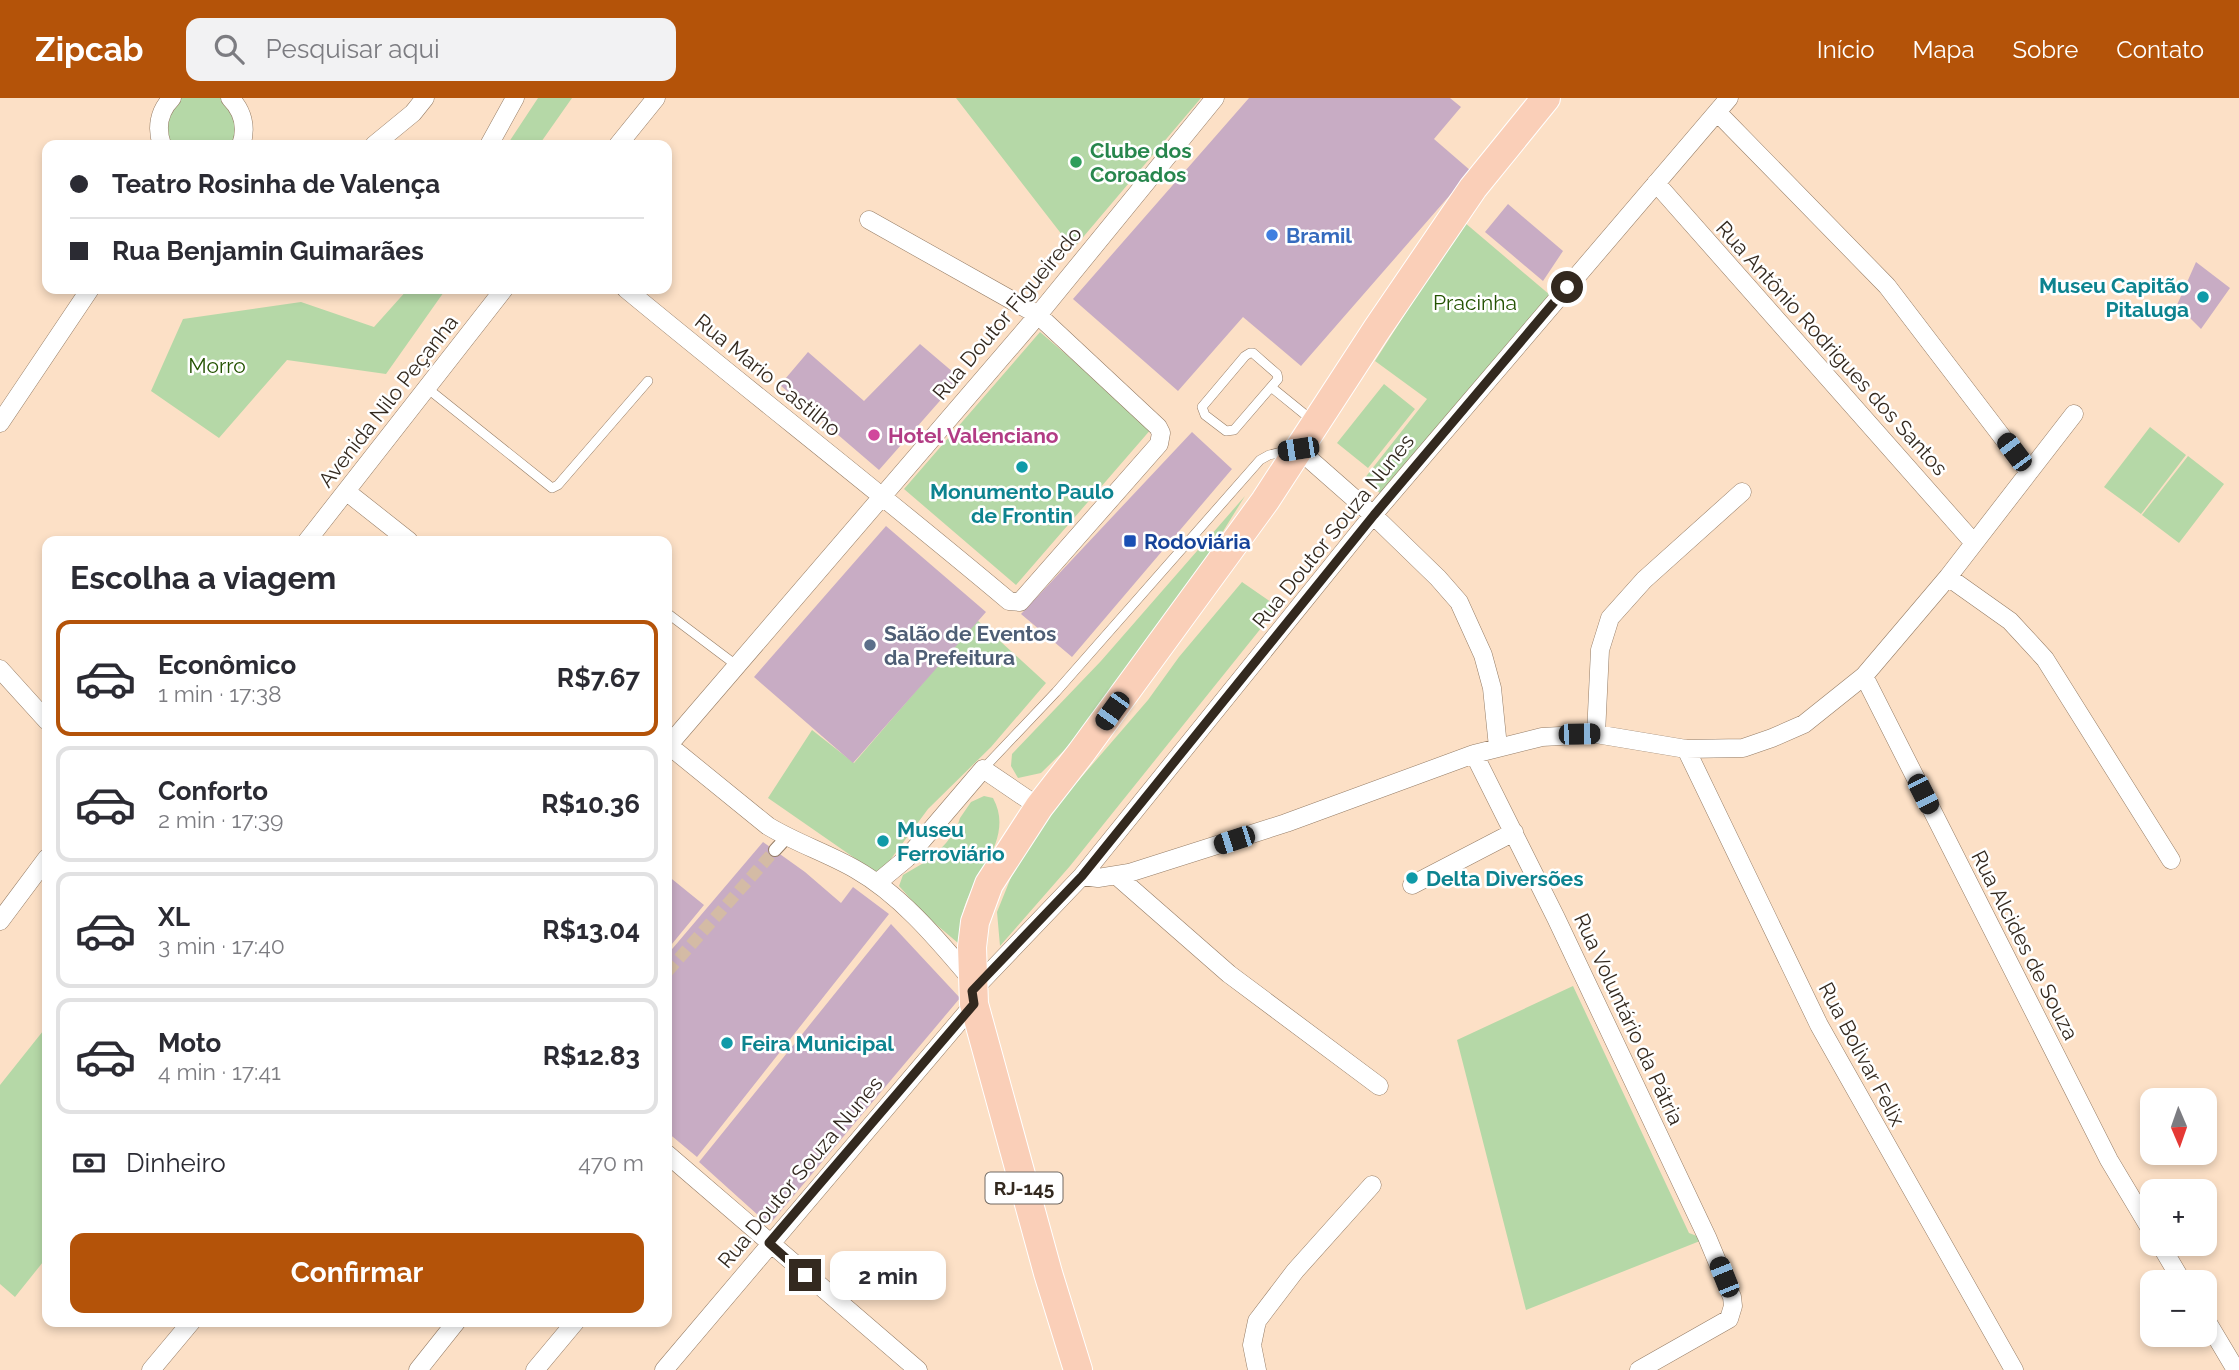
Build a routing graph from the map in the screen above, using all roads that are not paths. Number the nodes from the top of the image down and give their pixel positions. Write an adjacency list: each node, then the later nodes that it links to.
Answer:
1 (172, 98): 9 (street)
2 (425, 98): 11 (street)
3 (515, 98): 12 (street)
4 (656, 98): 13 (street)
5 (1216, 98): 19 (street, Rua Doutor Figueiredo)
6 (1546, 98): 24 (main road, RJ-145)
7 (235, 100): 10 (street)
8 (1723, 105): 14 (street, Rua Doutor Souza Nunes); 27 (street)
9 (161, 140)
10 (242, 140)
11 (380, 140)
12 (492, 140)
13 (622, 140)
14 (1656, 183): 31 (street, Rua Doutor Souza Nunes); 34 (street, Rua Antônio Rodrigues dos Santos)
15 (869, 219): 19 (street)
16 (87, 294): 25 (street)
17 (500, 294): 21 (street, Avenida Nilo Peçanha)
18 (632, 294): 30 (street, Rua Mario Castilho)
19 (1038, 314): 30 (street, Rua Doutor Figueiredo); 30 (street, Rua Mario Castilho)
20 (648, 381): 21 (lane)
21 (427, 387): 28 (street, Avenida Nilo Peçanha)
22 (1270, 387): 22 (lane); 24 (lane)
23 (2074, 414): 27 (street)
24 (1315, 422): 26 (main road, RJ-145)
25 (0, 423)
26 (1298, 449): 31 (street); 47 (lane); 48 (main road, RJ-145)
27 (2029, 472): 34 (street)
28 (347, 492): 32 (street, Avenida Nilo Peçanha); 33 (street)
29 (1742, 492): 41 (street)
30 (883, 495): 37 (street, Rua Doutor Figueiredo)
31 (1374, 515): 43 (street); 52 (street, Rua Doutor Souza Nunes)
32 (311, 536)
33 (404, 536)
34 (1974, 543): 35 (street)
35 (1948, 577): 39 (street); 50 (street)
36 (672, 617): 37 (lane)
37 (736, 665): 42 (street, Rua Doutor Figueiredo)
38 (0, 669): 40 (street)
39 (1864, 676): 45 (street); 61 (street, Rua Alcides de Souza)
40 (42, 715)
41 (1596, 734): 43 (street); 45 (street)
42 (672, 739)
43 (1498, 747): 46 (street)
44 (672, 749): 54 (street)
45 (1686, 749): 75 (street, Rua Bolivar Felix)
46 (1474, 754): 49 (street, Rua Voluntário da Pátria); 53 (street)
47 (984, 769): 48 (street); 54 (street)
48 (1039, 807): 57 (main road, RJ-145)
49 (1514, 832): 55 (street); 74 (street, Rua Voluntário da Pátria)
50 (2171, 860)
51 (42, 865): 56 (street)
52 (1082, 876): 53 (street); 57 (street, Rua Doutor Souza Nunes)
53 (1117, 876): 58 (street)
54 (877, 883): 57 (street)
55 (1412, 885)
56 (0, 922)
57 (973, 992): 62 (street, Rua Doutor Souza Nunes); 72 (main road, RJ-145)
58 (1379, 1086)
59 (672, 1158): 62 (street)
60 (1372, 1185): 73 (street)
61 (2140, 1211)
62 (769, 1243): 70 (street, Rua Doutor Souza Nunes); 71 (street)
63 (187, 1327): 67 (street)
64 (452, 1327): 68 (street)
65 (571, 1327): 69 (street)
66 (2217, 1338): 76 (street)
67 (151, 1370)
68 (418, 1370)
69 (536, 1370)
70 (664, 1370)
71 (918, 1370)
72 (1078, 1370)
73 (1257, 1370)
74 (1639, 1370)
75 (2014, 1370)
76 (2236, 1370)

